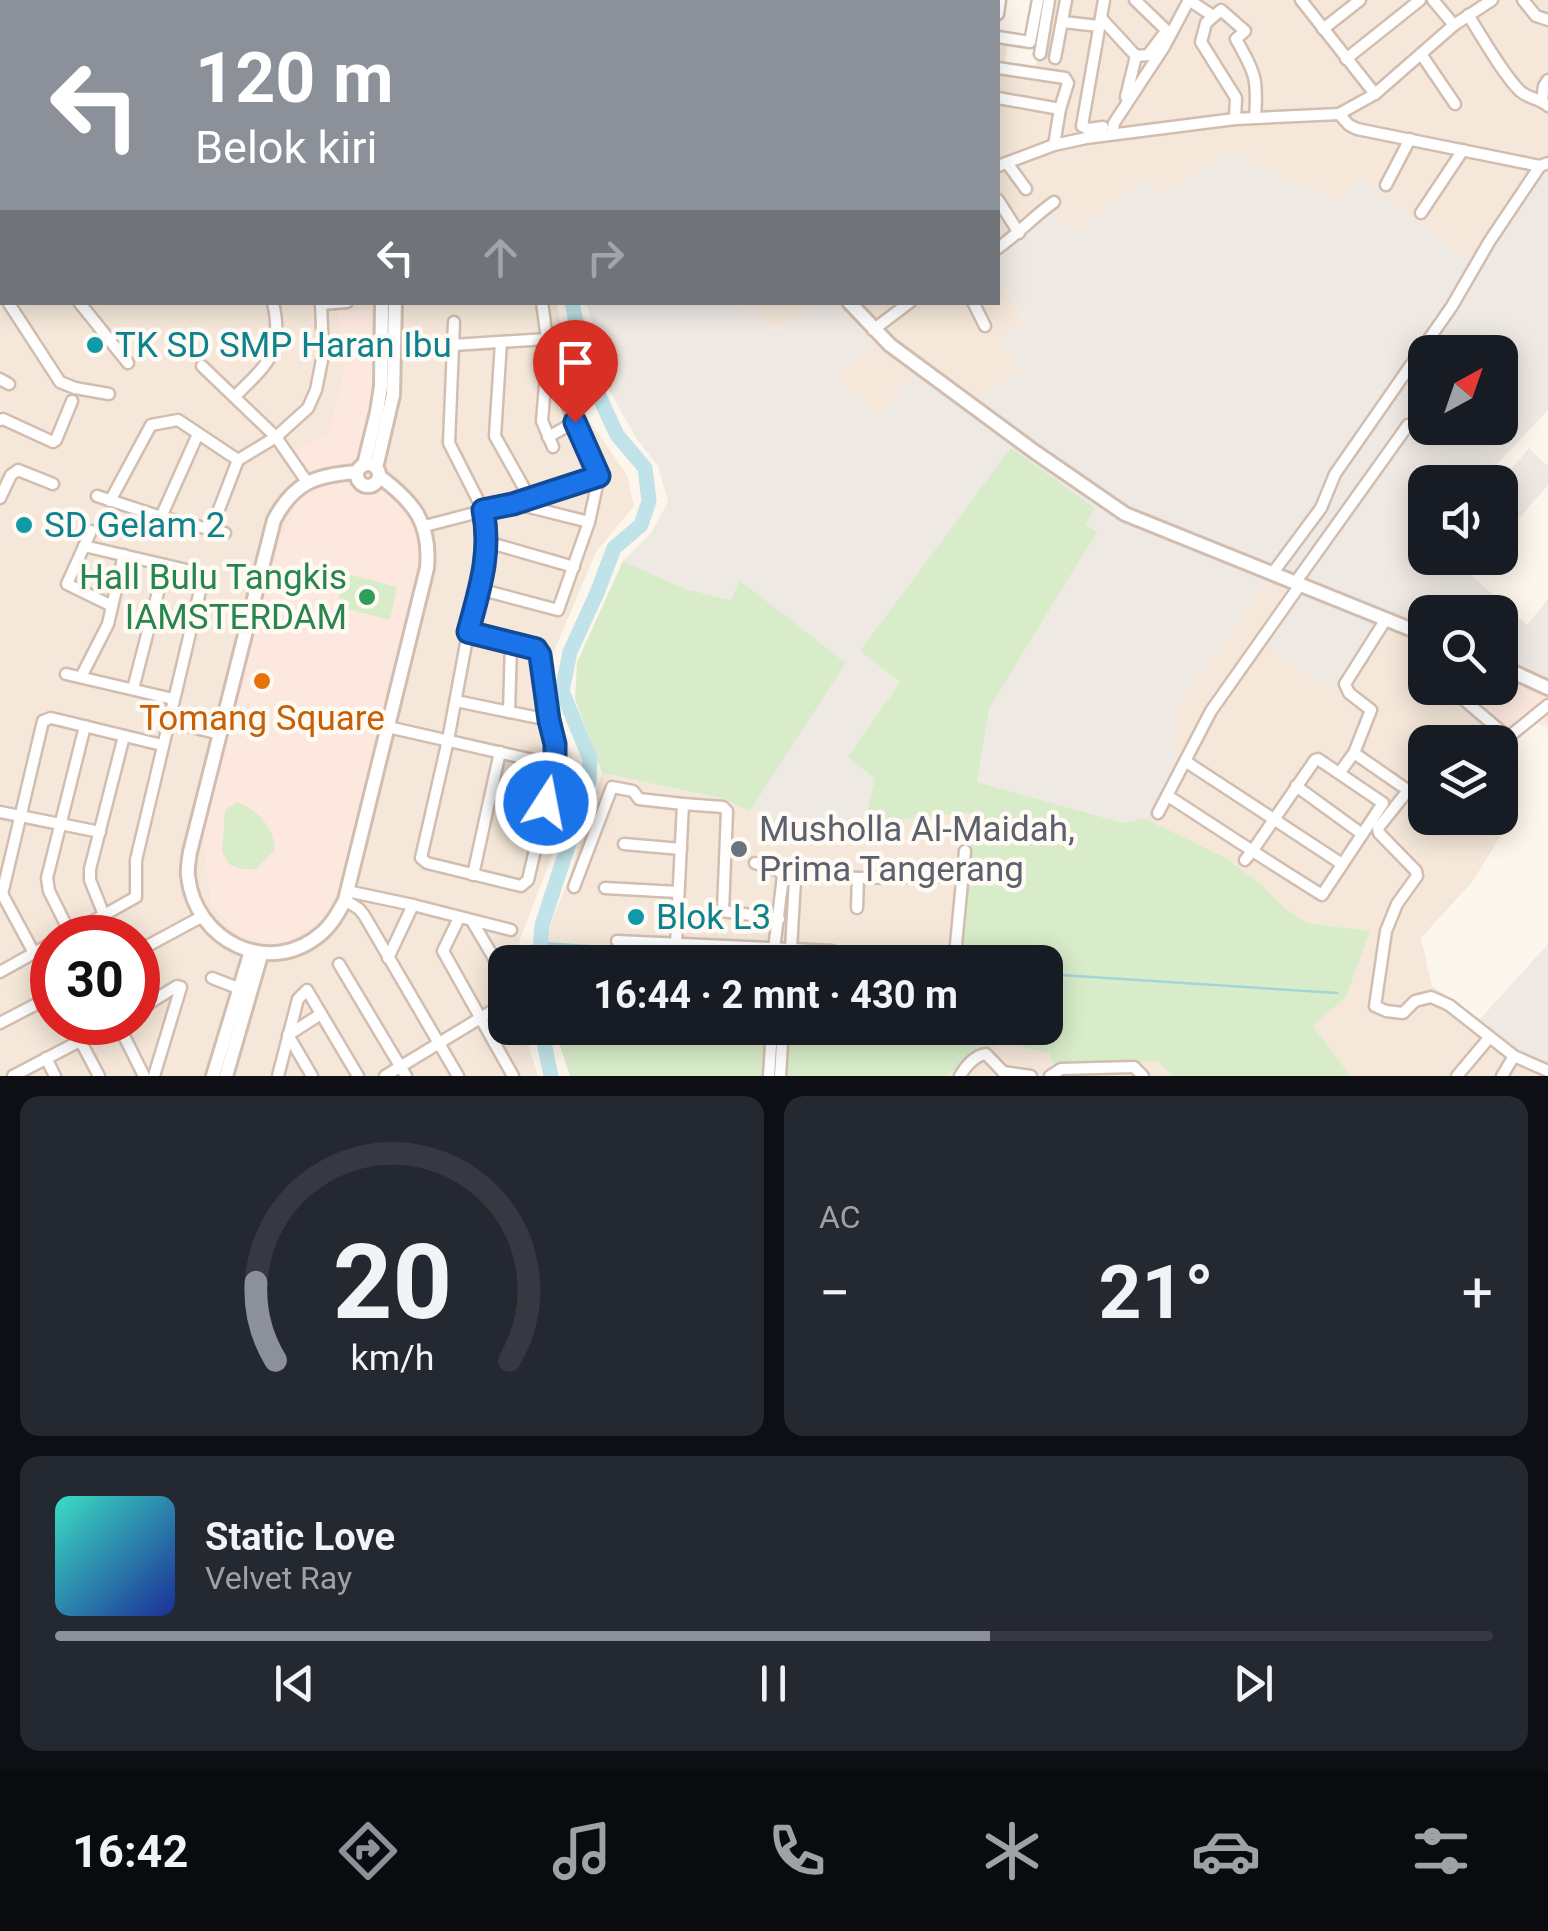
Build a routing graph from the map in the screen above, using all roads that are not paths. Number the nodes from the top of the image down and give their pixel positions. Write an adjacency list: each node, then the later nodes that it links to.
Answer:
1 (1038, 0): 20 (street)
2 (1049, 0): 21 (street)
3 (1066, 0): 16 (street)
4 (1104, 0): 17 (street)
5 (1135, 0): 23 (street)
6 (1189, 0): 13 (street); 37 (street)
7 (1302, 0): 19 (street)
8 (1360, 0): 19 (street)
9 (1420, 0): 25 (street)
10 (1434, 0): 18 (street)
11 (1492, 0): 14 (street)
12 (1523, 0): 15 (street)
13 (1220, 8): 35 (street); 36 (street)
14 (1468, 16): 18 (street); 31 (street)
15 (1548, 20)
16 (1063, 22): 17 (street); 24 (street)
17 (1100, 22): 23 (street); 37 (street)
18 (1454, 25): 22 (street)
19 (1323, 29): 25 (street)
20 (1000, 36)
21 (1040, 54)
22 (1421, 54): 28 (street); 32 (street)
23 (1136, 56): 29 (street)
24 (1055, 58)
25 (1346, 59): 28 (street)
26 (1000, 68): 33 (street)
27 (1548, 80): 31 (street)
28 (1375, 94): 34 (street)
29 (1126, 96)
30 (1000, 98): 33 (street)
31 (1545, 103)
32 (1456, 104)
33 (1060, 109): 39 (street)
34 (1339, 114): 35 (street); 38 (street)
35 (1255, 118): 36 (street)
36 (1235, 119): 37 (street)
37 (1108, 131): 39 (street)
38 (1410, 139): 40 (street); 43 (street)
39 (1054, 145): 41 (street)
40 (1463, 150): 42 (street); 47 (street)
41 (1002, 164): 44 (street)
42 (1544, 164): 99 (street)
43 (1386, 185)
44 (1026, 188)
45 (1054, 202): 48 (street)
46 (1000, 203): 48 (street)
47 (1421, 213)
48 (1019, 233): 49 (street)
49 (1000, 247)
50 (6, 305): 69 (street)
51 (81, 305): 67 (street)
52 (273, 305): 70 (street)
53 (325, 305): 76 (street)
54 (382, 305): 78 (street)
55 (395, 305): 78 (street)
56 (542, 305): 63 (street)
57 (852, 305): 62 (street)
58 (906, 305): 62 (street)
59 (974, 305): 61 (street)
60 (454, 322): 65 (street)
61 (985, 326)
62 (873, 330): 99 (street)
63 (548, 338): 64 (street); 66 (street)
64 (501, 342): 65 (street); 84 (street)
65 (453, 344): 87 (street)
66 (547, 360): 73 (street); 73 (street)
67 (128, 363)
68 (202, 366): 70 (street)
69 (109, 394)
70 (235, 396): 76 (street)
71 (72, 401): 72 (street)
72 (0, 420)
73 (575, 422): 79 (street)
74 (1408, 425): 100 (street)
75 (198, 434): 77 (street); 85 (street); 88 (street)
76 (276, 437): 77 (street); 80 (street)
77 (238, 460): 92 (street)
78 (369, 470): 80 (street); 90 (street)
79 (599, 476): 84 (street); 89 (street)
80 (308, 482): 121 (street)
81 (53, 484): 83 (street)
82 (97, 496): 85 (street)
83 (0, 498)
84 (529, 498): 86 (street)
85 (110, 501): 88 (street)
86 (513, 504): 87 (street); 89 (street)
87 (483, 510): 90 (street); 94 (street)
88 (161, 517): 92 (street)
89 (589, 522): 98 (street)
90 (424, 526): 120 (street)
91 (91, 530): 95 (street)
92 (211, 530): 93 (street)
93 (225, 534)
94 (487, 542): 98 (street); 101 (street)
95 (84, 546): 96 (street); 102 (street)
96 (124, 556): 97 (street); 102 (street)
97 (165, 565): 111 (street); 112 (street)
98 (574, 567): 101 (street)
99 (1272, 574): 100 (street)
100 (1298, 584): 103 (street); 127 (street)
101 (479, 588): 105 (street)
102 (112, 606): 109 (street)
103 (1386, 618): 104 (street); 126 (street)
104 (1408, 627)
105 (468, 632): 106 (street); 113 (street)
106 (511, 643): 116 (street); 117 (street)
107 (66, 674): 109 (street)
108 (1518, 674): 110 (street)
109 (81, 677): 111 (street)
110 (1548, 688)
111 (134, 690): 112 (street)
112 (173, 699): 118 (street)
113 (456, 701): 116 (street); 123 (street)
114 (1470, 705): 115 (street)
115 (1548, 706)
116 (509, 712): 117 (street)
117 (549, 720): 128 (street)
118 (168, 721): 121 (street); 124 (street)
119 (84, 726): 122 (street); 135 (street); 137 (street)
120 (388, 727): 123 (street); 155 (street)
121 (220, 734): 161 (street)
122 (124, 736): 124 (street); 138 (street)
123 (448, 740): 125 (street); 148 (street)
124 (162, 745): 160 (street)
125 (500, 752): 128 (street); 148 (street)
126 (1354, 753): 129 (street); 190 (street)
127 (1185, 761): 131 (street); 136 (street)
128 (555, 765): 148 (street)
129 (1340, 772): 130 (street); 139 (street)
130 (1296, 786): 136 (street); 139 (street)
131 (1168, 796): 134 (street); 142 (street)
132 (683, 804): 141 (street); 151 (street); 163 (street)
133 (0, 812): 135 (street)
134 (1158, 813)
135 (20, 816): 137 (street); 147 (street)
136 (1274, 818): 142 (street); 146 (street)
137 (60, 824): 138 (street); 159 (street)
138 (100, 832): 160 (street)
139 (1362, 834): 146 (street)
140 (624, 844): 141 (street)
141 (680, 850): 154 (street)
142 (1253, 850): 144 (street); 146 (street)
143 (965, 851): 149 (street)
144 (1245, 860)
145 (755, 863): 163 (street)
146 (1342, 864)
147 (3, 869): 153 (street)
148 (472, 875)
149 (963, 876): 150 (street); 173 (street)
150 (858, 878): 157 (street); 172 (street)
151 (574, 887)
152 (606, 888): 154 (street)
153 (1, 892): 158 (street)
154 (678, 892): 169 (street)
155 (346, 896): 156 (street); 176 (street); 178 (street)
156 (413, 905): 162 (street); 178 (street)
157 (857, 908)
158 (12, 914): 164 (street); 174 (street)
159 (60, 915)
160 (104, 915)
161 (203, 916): 167 (street); 176 (street)
162 (459, 918): 165 (street); 187 (street)
163 (779, 919): 171 (street)
164 (0, 920)
165 (472, 921): 166 (street); 175 (street)
166 (511, 930)
167 (160, 939)
168 (617, 941): 169 (street)
169 (676, 944): 170 (street)
170 (697, 945)
171 (782, 945)
172 (783, 945)
173 (957, 945)
174 (30, 947)
175 (488, 948)
176 (256, 953): 182 (street); 210 (street)
177 (30, 956): 180 (street)
178 (388, 958): 191 (street)
179 (339, 964): 200 (street)
180 (0, 972)
181 (212, 978): 182 (street)
182 (238, 988): 209 (street)
183 (160, 996): 208 (street)
184 (30, 1007): 188 (street)
185 (488, 1013): 187 (street)
186 (321, 1014): 189 (street); 189 (street); 212 (street)
187 (481, 1018): 191 (street); 215 (street)
188 (0, 1023)
189 (288, 1036): 203 (street); 211 (street)
190 (1489, 1038): 197 (street); 222 (street)
191 (440, 1044): 200 (street); 214 (street)
192 (75, 1045): 198 (street)
193 (84, 1045): 206 (street)
194 (128, 1045): 207 (street)
195 (771, 1045): 216 (street)
196 (781, 1045): 217 (street)
197 (1514, 1056): 199 (street); 223 (street)
198 (46, 1058): 204 (street); 205 (street)
199 (1548, 1071)
200 (403, 1072): 213 (street)
201 (1091, 1073): 220 (street); 221 (street)
202 (1004, 1074): 218 (street); 219 (street)
203 (308, 1075)
204 (13, 1076)
205 (55, 1076)
206 (99, 1076)
207 (144, 1076)
208 (154, 1076)
209 (213, 1076)
210 (226, 1076)
211 (278, 1076)
212 (358, 1076)
213 (385, 1076)
214 (458, 1076)
215 (514, 1076)
216 (769, 1076)
217 (780, 1076)
218 (960, 1076)
219 (1031, 1076)
220 (1050, 1076)
221 (1143, 1076)
222 (1457, 1076)
223 (1502, 1076)

